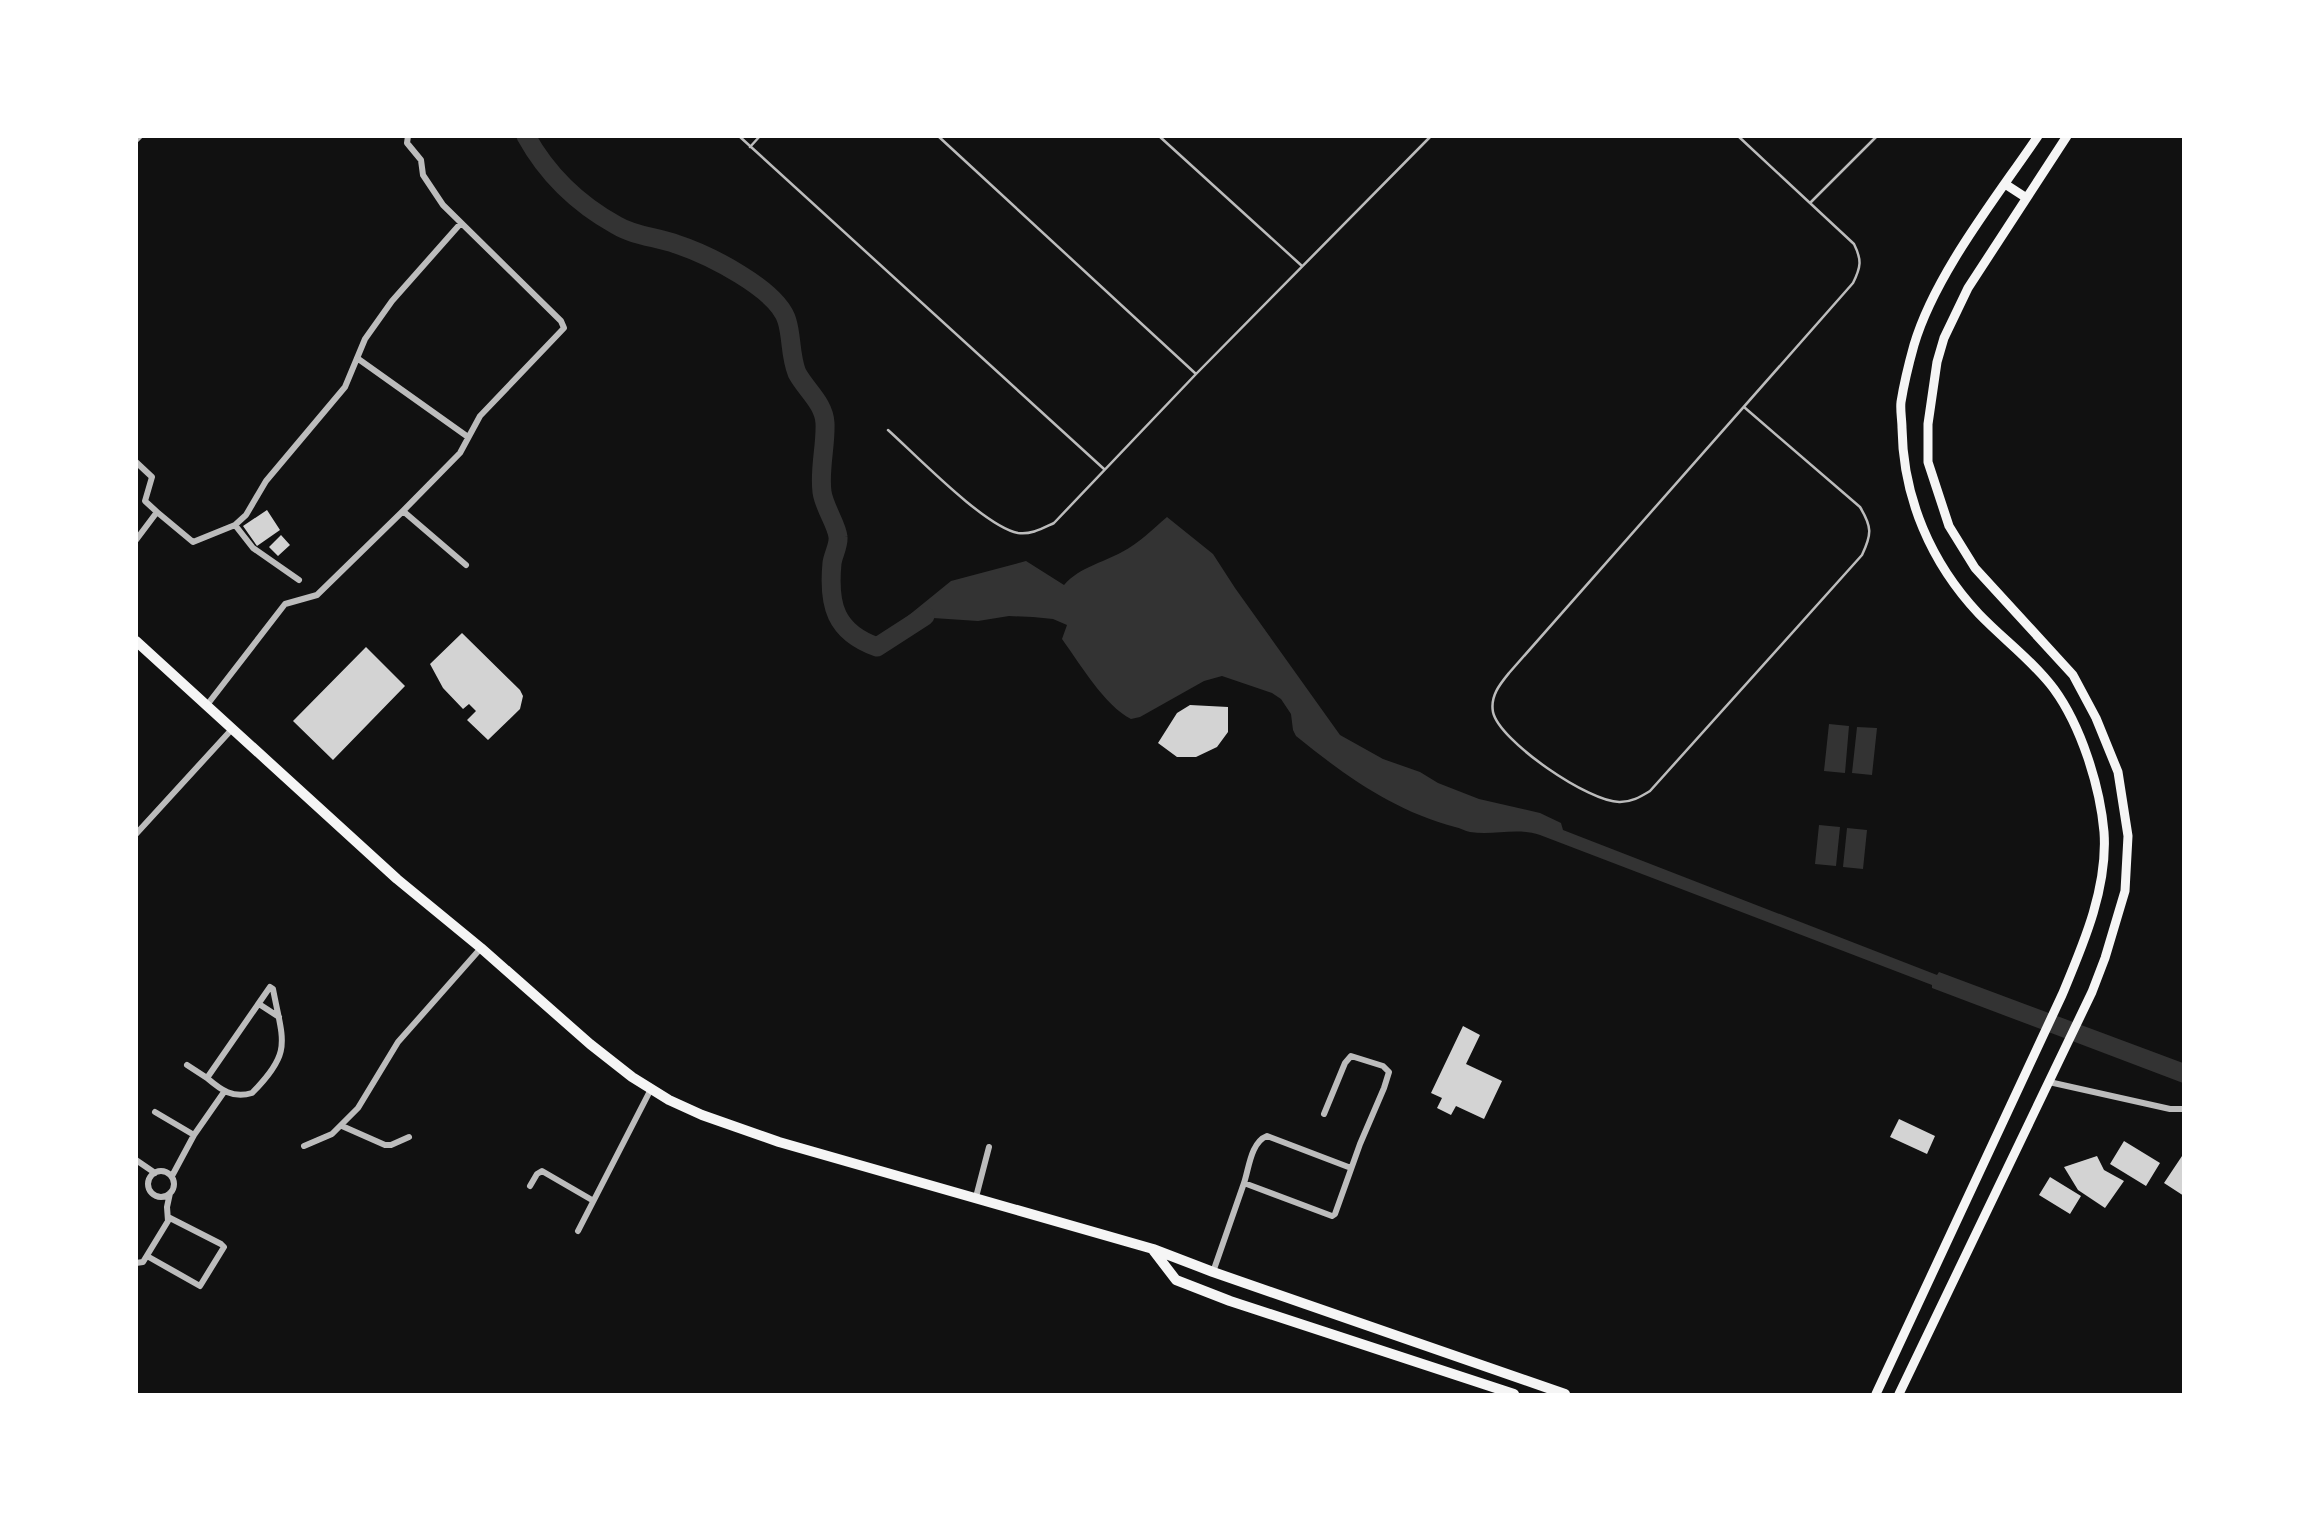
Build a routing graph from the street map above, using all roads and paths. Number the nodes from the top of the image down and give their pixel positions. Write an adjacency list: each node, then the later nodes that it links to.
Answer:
1 (408, 136): 15 (street)
2 (739, 136): 11 (lane)
3 (760, 136): 11 (lane)
4 (938, 136): 18 (lane)
5 (1160, 136): 16 (lane)
6 (1738, 136): 14 (lane)
7 (1877, 136): 14 (lane)
8 (2038, 136): 12 (main road)
9 (2067, 136): 13 (main road)
10 (1431, 137): 16 (lane)
11 (750, 147): 23 (lane)
12 (2005, 184): 13 (main road); 67 (main road)
13 (2025, 197): 39 (main road)
14 (1810, 203): 19 (lane)
15 (461, 223): 17 (street); 21 (street)
16 (1302, 266): 18 (lane)
17 (357, 358): 21 (street); 26 (street)
18 (1196, 374): 23 (lane)
19 (1744, 407): 19 (lane)
20 (888, 430): 23 (lane)
21 (468, 437): 24 (street)
22 (136, 462): 25 (street)
23 (1105, 469)
24 (403, 511): 28 (street); 31 (street)
25 (157, 512): 26 (street); 27 (street)
26 (235, 525): 29 (street)
27 (136, 540)
28 (466, 565)
29 (299, 580)
30 (136, 640): 31 (main road)
31 (207, 705): 32 (main road)
32 (233, 728): 33 (street); 34 (main road)
33 (136, 834)
34 (481, 948): 40 (main road); 45 (street)
35 (259, 1004): 36 (street); 36 (street); 38 (street)
36 (279, 1017): 41 (street)
37 (187, 1065): 38 (street)
38 (207, 1078): 41 (street)
39 (2049, 1082): 42 (street); 68 (main road)
40 (651, 1089): 57 (main road); 58 (street)
41 (224, 1092): 46 (street)
42 (2183, 1109)
43 (155, 1112): 46 (street)
44 (1324, 1114): 51 (street)
45 (342, 1126): 47 (street); 48 (street)
46 (194, 1135): 53 (street)
47 (409, 1137)
48 (304, 1146)
49 (989, 1147): 57 (street)
50 (136, 1160): 52 (street)
51 (1351, 1168): 54 (street); 54 (street)
52 (155, 1173): 53 (street); 56 (street)
53 (172, 1177): 56 (street)
54 (1244, 1183): 64 (street)
55 (530, 1186): 58 (street)
56 (170, 1193): 59 (street)
57 (976, 1197): 61 (main road)
58 (592, 1200): 60 (street)
59 (168, 1217): 62 (street); 62 (street)
60 (578, 1231)
61 (1153, 1249): 64 (main road); 65 (main road)
62 (147, 1256): 63 (street)
63 (136, 1263)
64 (1213, 1272): 66 (main road)
65 (1514, 1395)
66 (1565, 1395)
67 (1875, 1395)
68 (1899, 1395)

